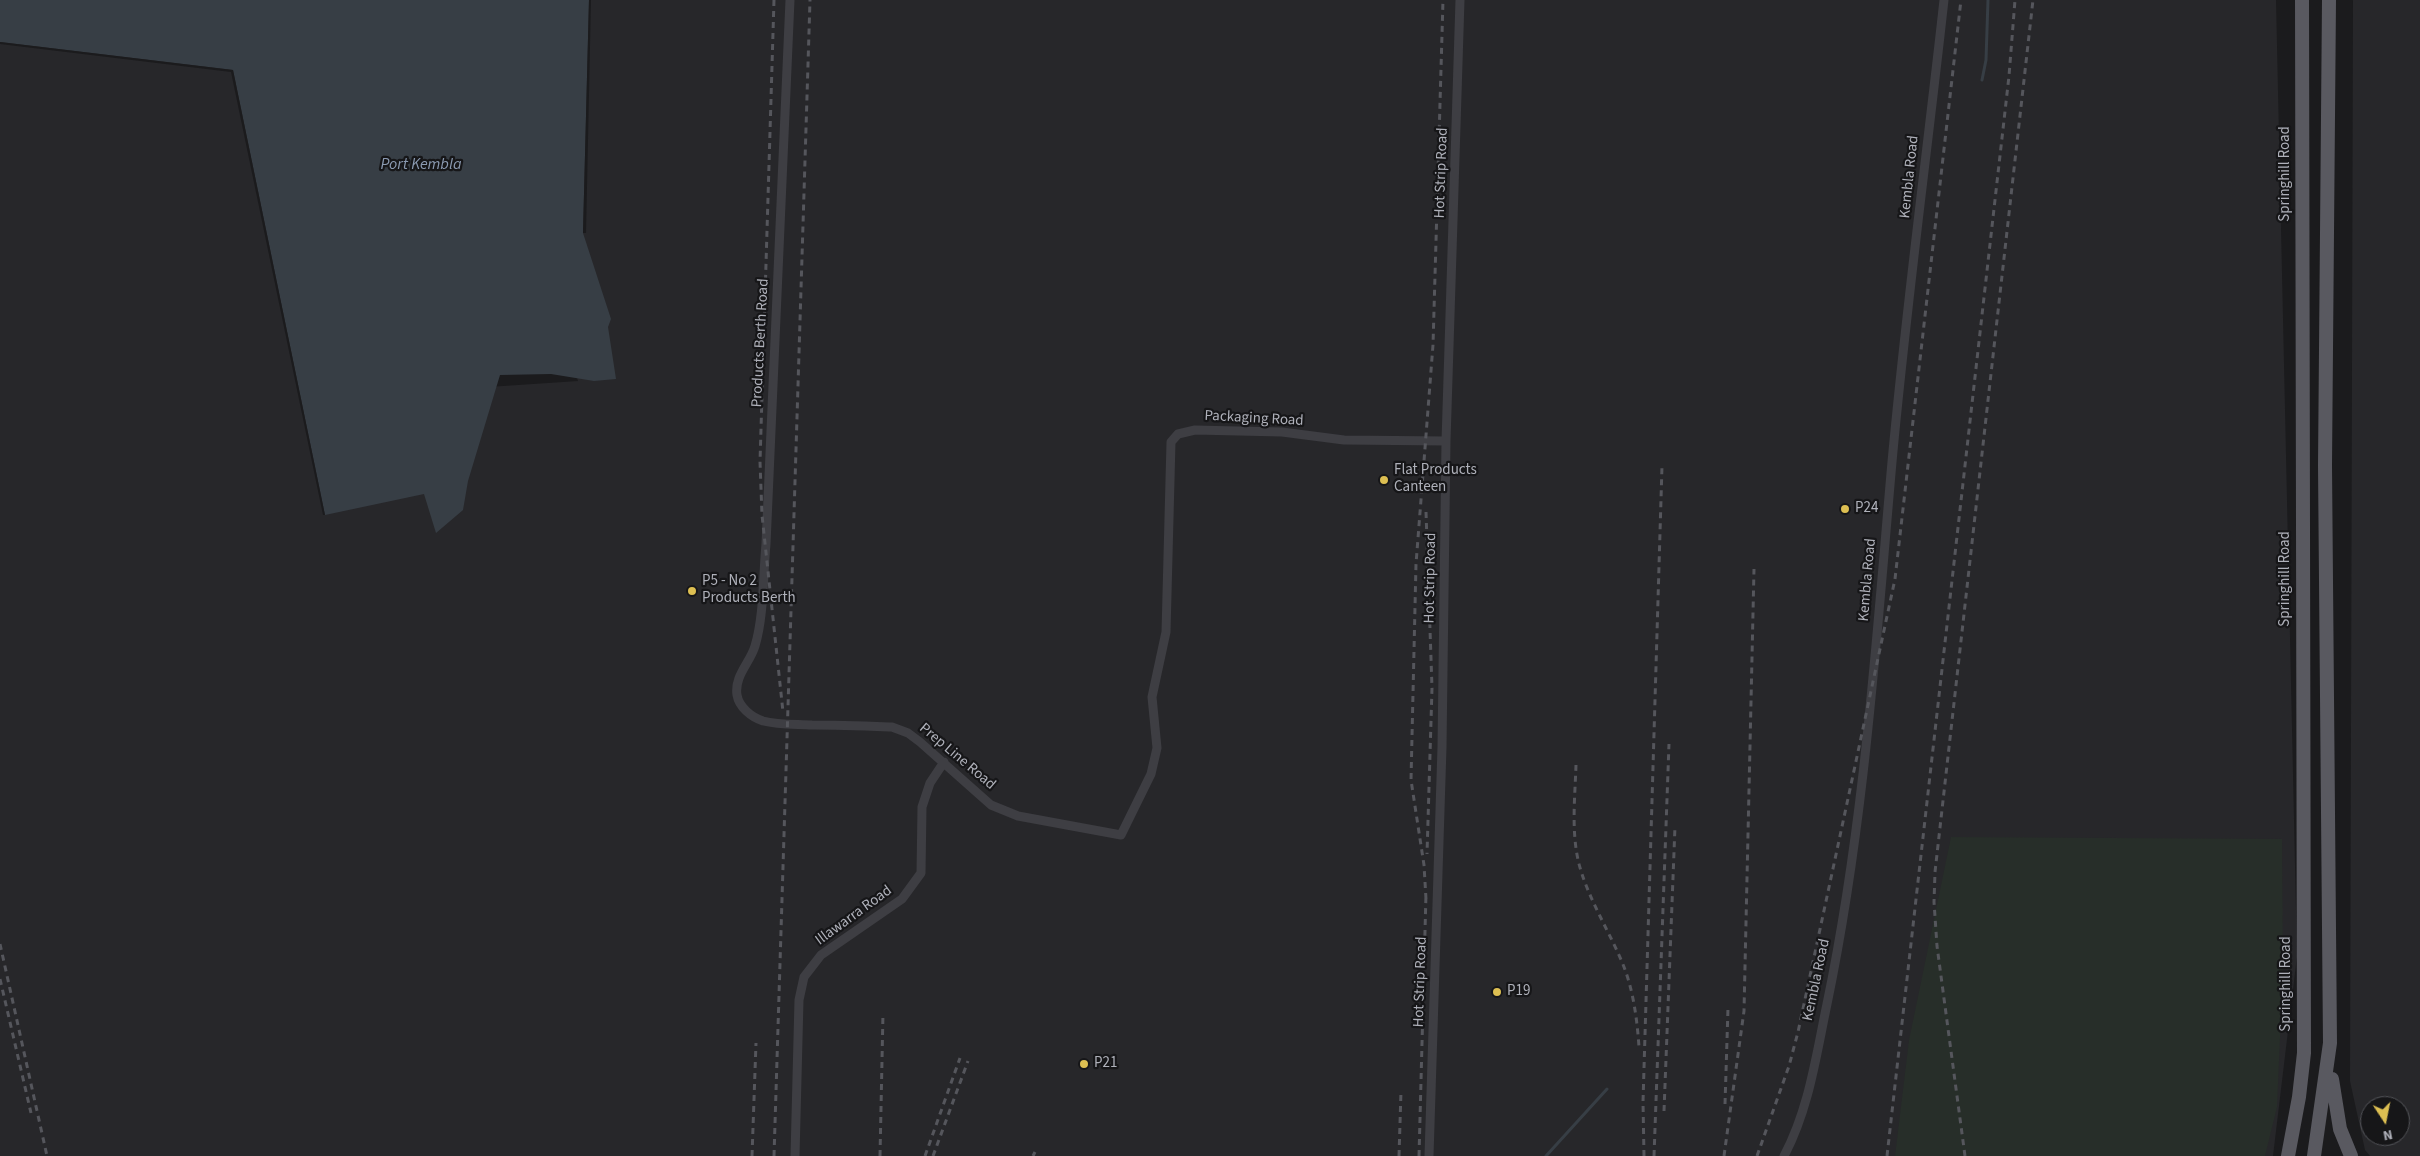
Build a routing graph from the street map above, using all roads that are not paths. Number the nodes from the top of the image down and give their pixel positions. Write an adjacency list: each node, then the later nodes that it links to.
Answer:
1 (790, 0): 7 (street, Products Berth Road)
2 (1460, 0): 6 (street, Hot Strip Road)
3 (1944, 0): 13 (street, Kembla Road)
4 (2302, 0): 14 (main road, Springhill Road)
5 (2329, 0): 10 (main road)
6 (1446, 441): 9 (street, Packaging Road); 12 (street, Hot Strip Road)
7 (737, 682): 8 (street, Prep Line Road)
8 (944, 762): 9 (street, Prep Line Road); 11 (street, Illawarra Road)
9 (1121, 835)
10 (2330, 1043): 15 (main road); 16 (main road)
11 (795, 1156)
12 (1429, 1156)
13 (1784, 1156)
14 (2288, 1156)
15 (2314, 1156)
16 (2351, 1156)

